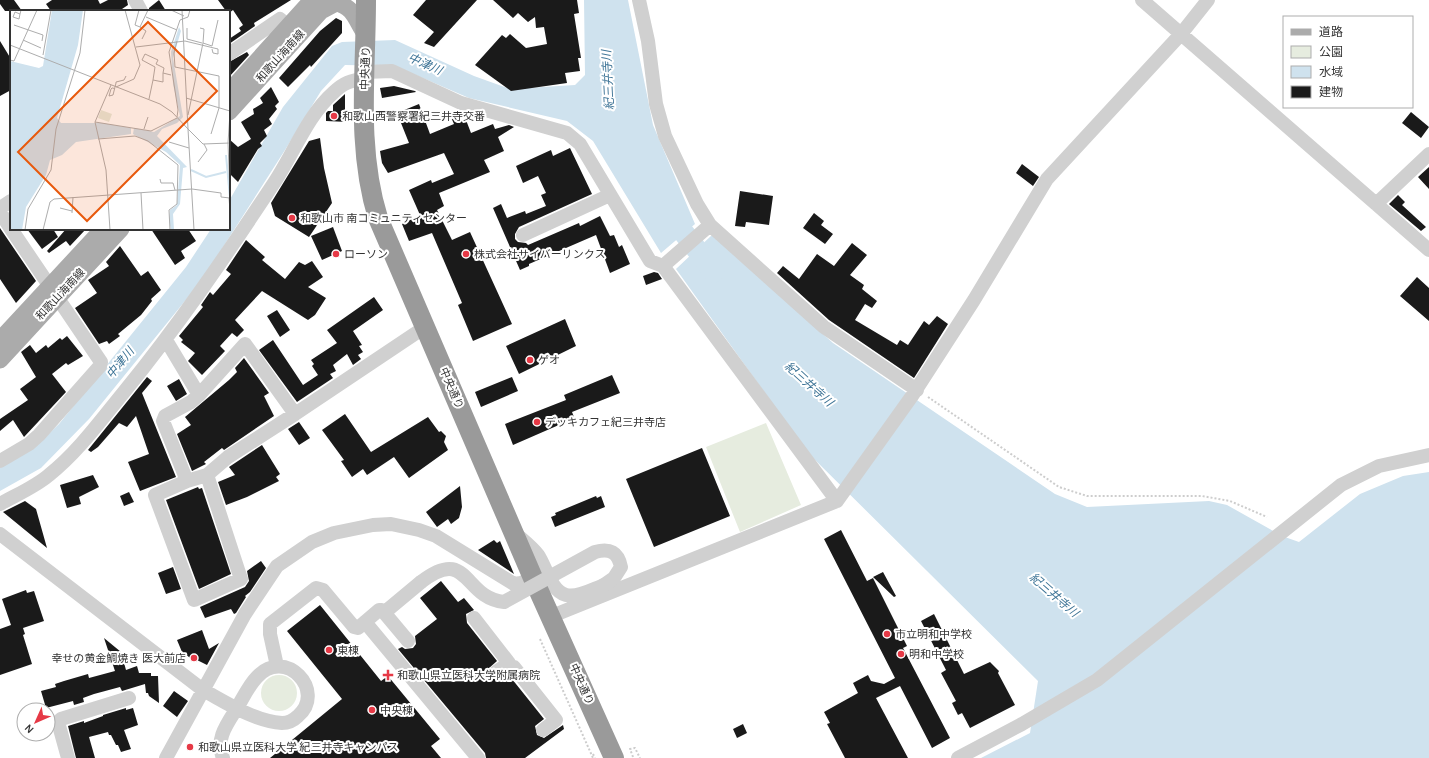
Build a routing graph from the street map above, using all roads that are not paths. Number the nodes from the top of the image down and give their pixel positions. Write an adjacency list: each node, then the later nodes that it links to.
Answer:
1 (135, 0): 8 (street)
2 (312, 0): 10 (main road, 和歌山海南線)
3 (330, 0): 9 (main road, 和歌山海南線)
4 (366, 0): 12 (highway, 中央通り)
5 (639, 0): 24 (street)
6 (1142, 0): 11 (street)
7 (1208, 0): 11 (street)
8 (140, 10)
9 (316, 16): 12 (main road); 16 (main road, 和歌山海南線)
10 (288, 26): 13 (street); 15 (main road, 和歌山海南線)
11 (1181, 34): 20 (street); 36 (street)
12 (366, 35): 14 (highway, 中央通り)
13 (230, 53)
14 (365, 73): 18 (street); 32 (highway, 中央通り); 34 (street)
15 (230, 91)
16 (230, 111)
17 (1429, 154): 20 (street)
18 (610, 195): 28 (street); 30 (street)
19 (10, 202): 21 (street)
20 (1376, 204): 29 (street)
21 (0, 208)
22 (0, 212): 23 (street)
23 (10, 227)
24 (707, 227): 30 (street); 36 (street)
25 (12, 230): 31 (street)
26 (102, 230): 31 (main road, 和歌山海南線)
27 (120, 230): 31 (main road, 和歌山海南線)
28 (523, 235)
29 (1429, 250)
30 (665, 263): 43 (street)
31 (54, 292): 33 (main road, 和歌山海南線); 35 (main road, 和歌山海南線); 40 (street)
32 (425, 327): 38 (street); 45 (highway, 中央通り)
33 (0, 340)
34 (166, 340): 37 (street); 44 (street)
35 (0, 360)
36 (914, 393): 43 (street)
37 (199, 395): 38 (street); 42 (street)
38 (295, 414): 41 (street)
39 (1429, 456): 65 (street)
40 (0, 461)
41 (207, 475): 42 (street); 42 (street)
42 (187, 481)
43 (839, 498): 49 (street)
44 (0, 504)
45 (514, 533): 47 (highway, 中央通り); 48 (street, bridge)
46 (0, 534): 56 (street)
47 (534, 578): 49 (highway, 中央通り); 56 (street)
48 (385, 612): 51 (street); 52 (street)
49 (552, 616): 60 (highway, 中央通り)
50 (474, 618): 55 (street)
51 (365, 622): 53 (street); 64 (street)
52 (408, 641)
53 (277, 666): 58 (street); 58 (street)
54 (514, 667): 59 (street)
55 (496, 672)
56 (203, 690): 58 (street); 62 (street)
57 (129, 698): 61 (street)
58 (237, 708): 63 (street)
59 (542, 730)
60 (624, 757)
61 (68, 758)
62 (166, 758)
63 (223, 758)
64 (478, 758)
65 (958, 758)

